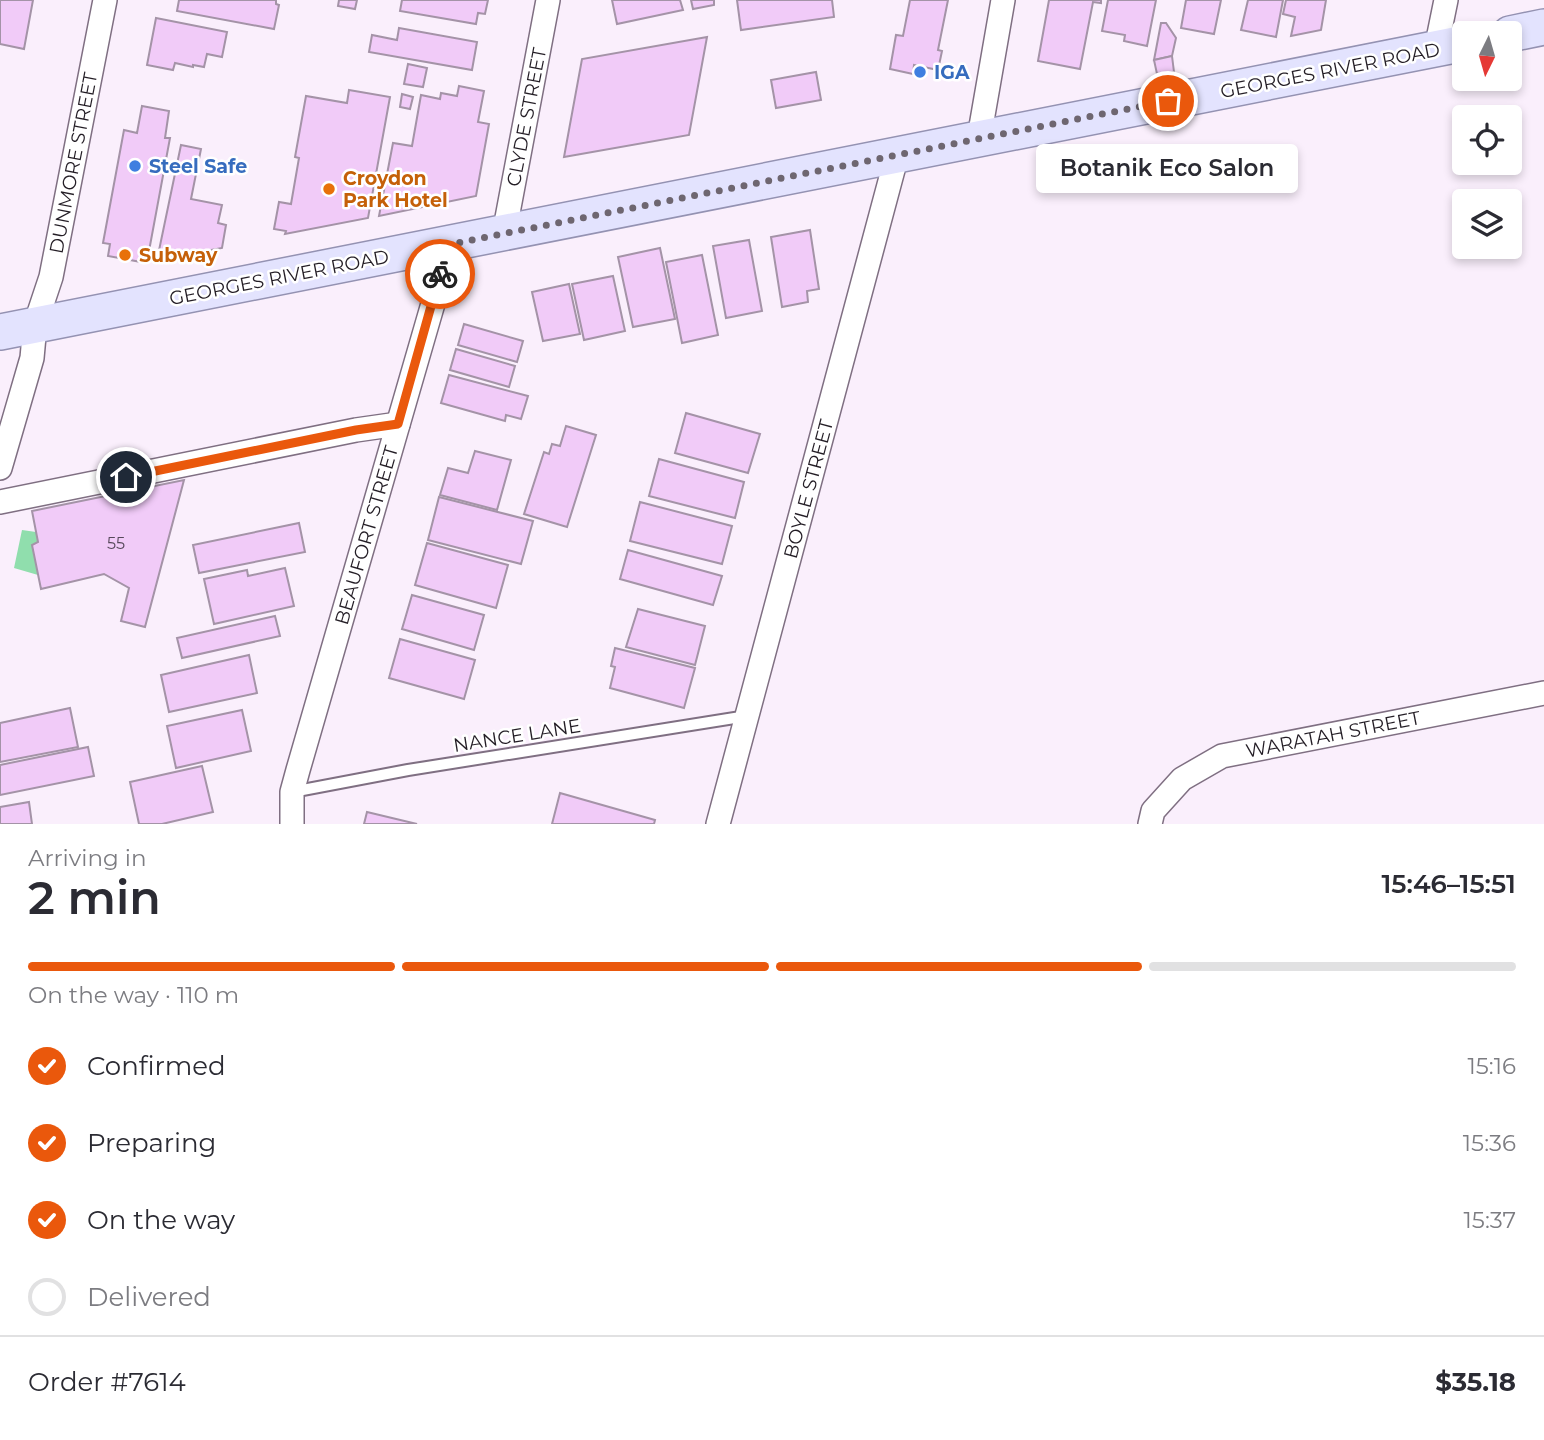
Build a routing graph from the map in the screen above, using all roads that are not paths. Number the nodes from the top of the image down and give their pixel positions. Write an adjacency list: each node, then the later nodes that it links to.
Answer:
1 (105, 0): 12 (street, DUNMORE STREET)
2 (548, 0): 10 (street, CLYDE STREET)
3 (1003, 0): 8 (street)
4 (1446, 0): 7 (street)
5 (1544, 27): 6 (main road)
6 (1522, 32)
7 (1450, 46): 8 (main road, GEORGES RIVER ROAD)
8 (979, 138): 9 (main road, GEORGES RIVER ROAD)
9 (897, 155): 10 (main road, GEORGES RIVER ROAD); 18 (street, BOYLE STREET)
10 (504, 233): 11 (main road, GEORGES RIVER ROAD)
11 (437, 247): 12 (main road, GEORGES RIVER ROAD); 14 (street, BEAUFORT STREET)
12 (35, 325): 13 (main road, GEORGES RIVER ROAD); 15 (street, DUNMORE STREET)
13 (0, 332)
14 (398, 424): 16 (street); 19 (street, BEAUFORT STREET)
15 (0, 468)
16 (0, 502)
17 (1544, 693): 22 (street, WARATAH STREET)
18 (747, 716): 19 (lane, NANCE LANE); 21 (street, BOYLE STREET)
19 (292, 792): 20 (street, BEAUFORT STREET)
20 (292, 824)
21 (718, 824)
22 (1150, 824)

